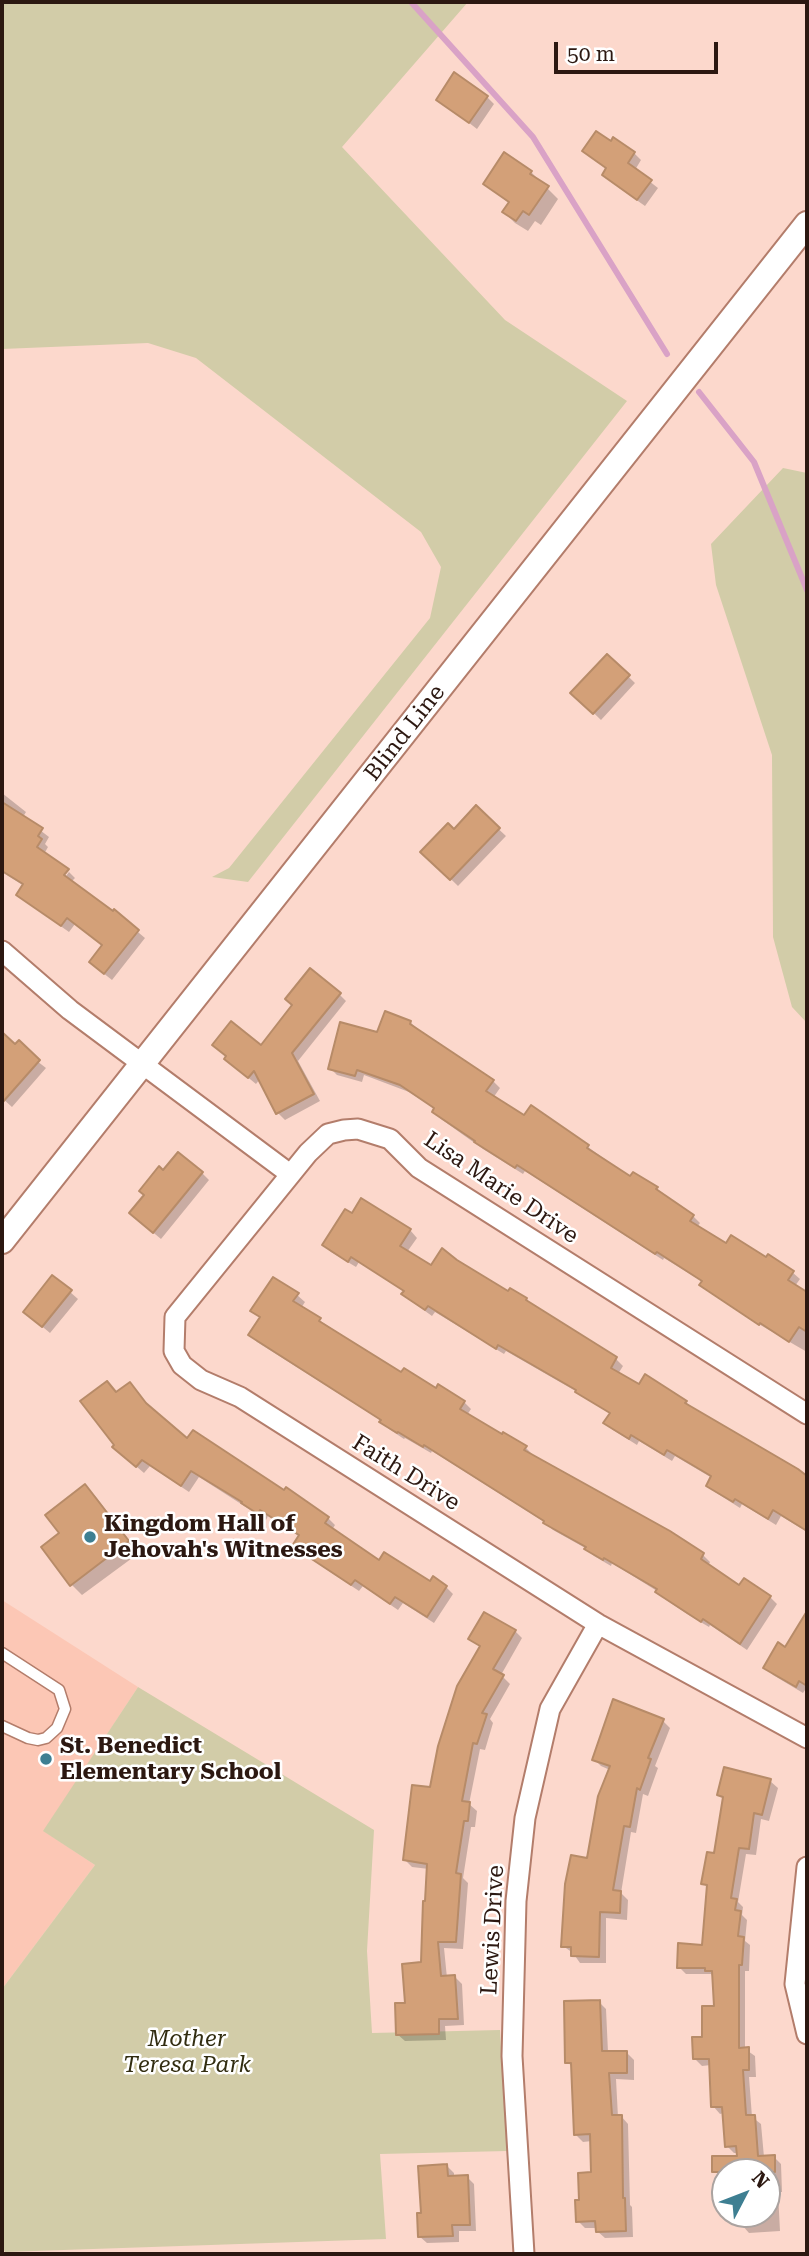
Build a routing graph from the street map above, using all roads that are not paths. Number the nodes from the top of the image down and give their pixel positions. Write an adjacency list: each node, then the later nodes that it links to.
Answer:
1 (807, 224): 3 (street, Blind Line)
2 (2, 951): 3 (street)
3 (143, 1064): 4 (street); 5 (street, Blind Line)
4 (290, 1174): 6 (street, Lisa Marie Drive); 7 (street, Faith Drive)
5 (2, 1241)
6 (807, 1415)
7 (598, 1624): 10 (street, Faith Drive); 13 (street, Lewis Drive)
8 (2, 1653): 9 (lane)
9 (2, 1726)
10 (807, 1738)
11 (807, 1867): 12 (street)
12 (807, 2034)
13 (524, 2254)

